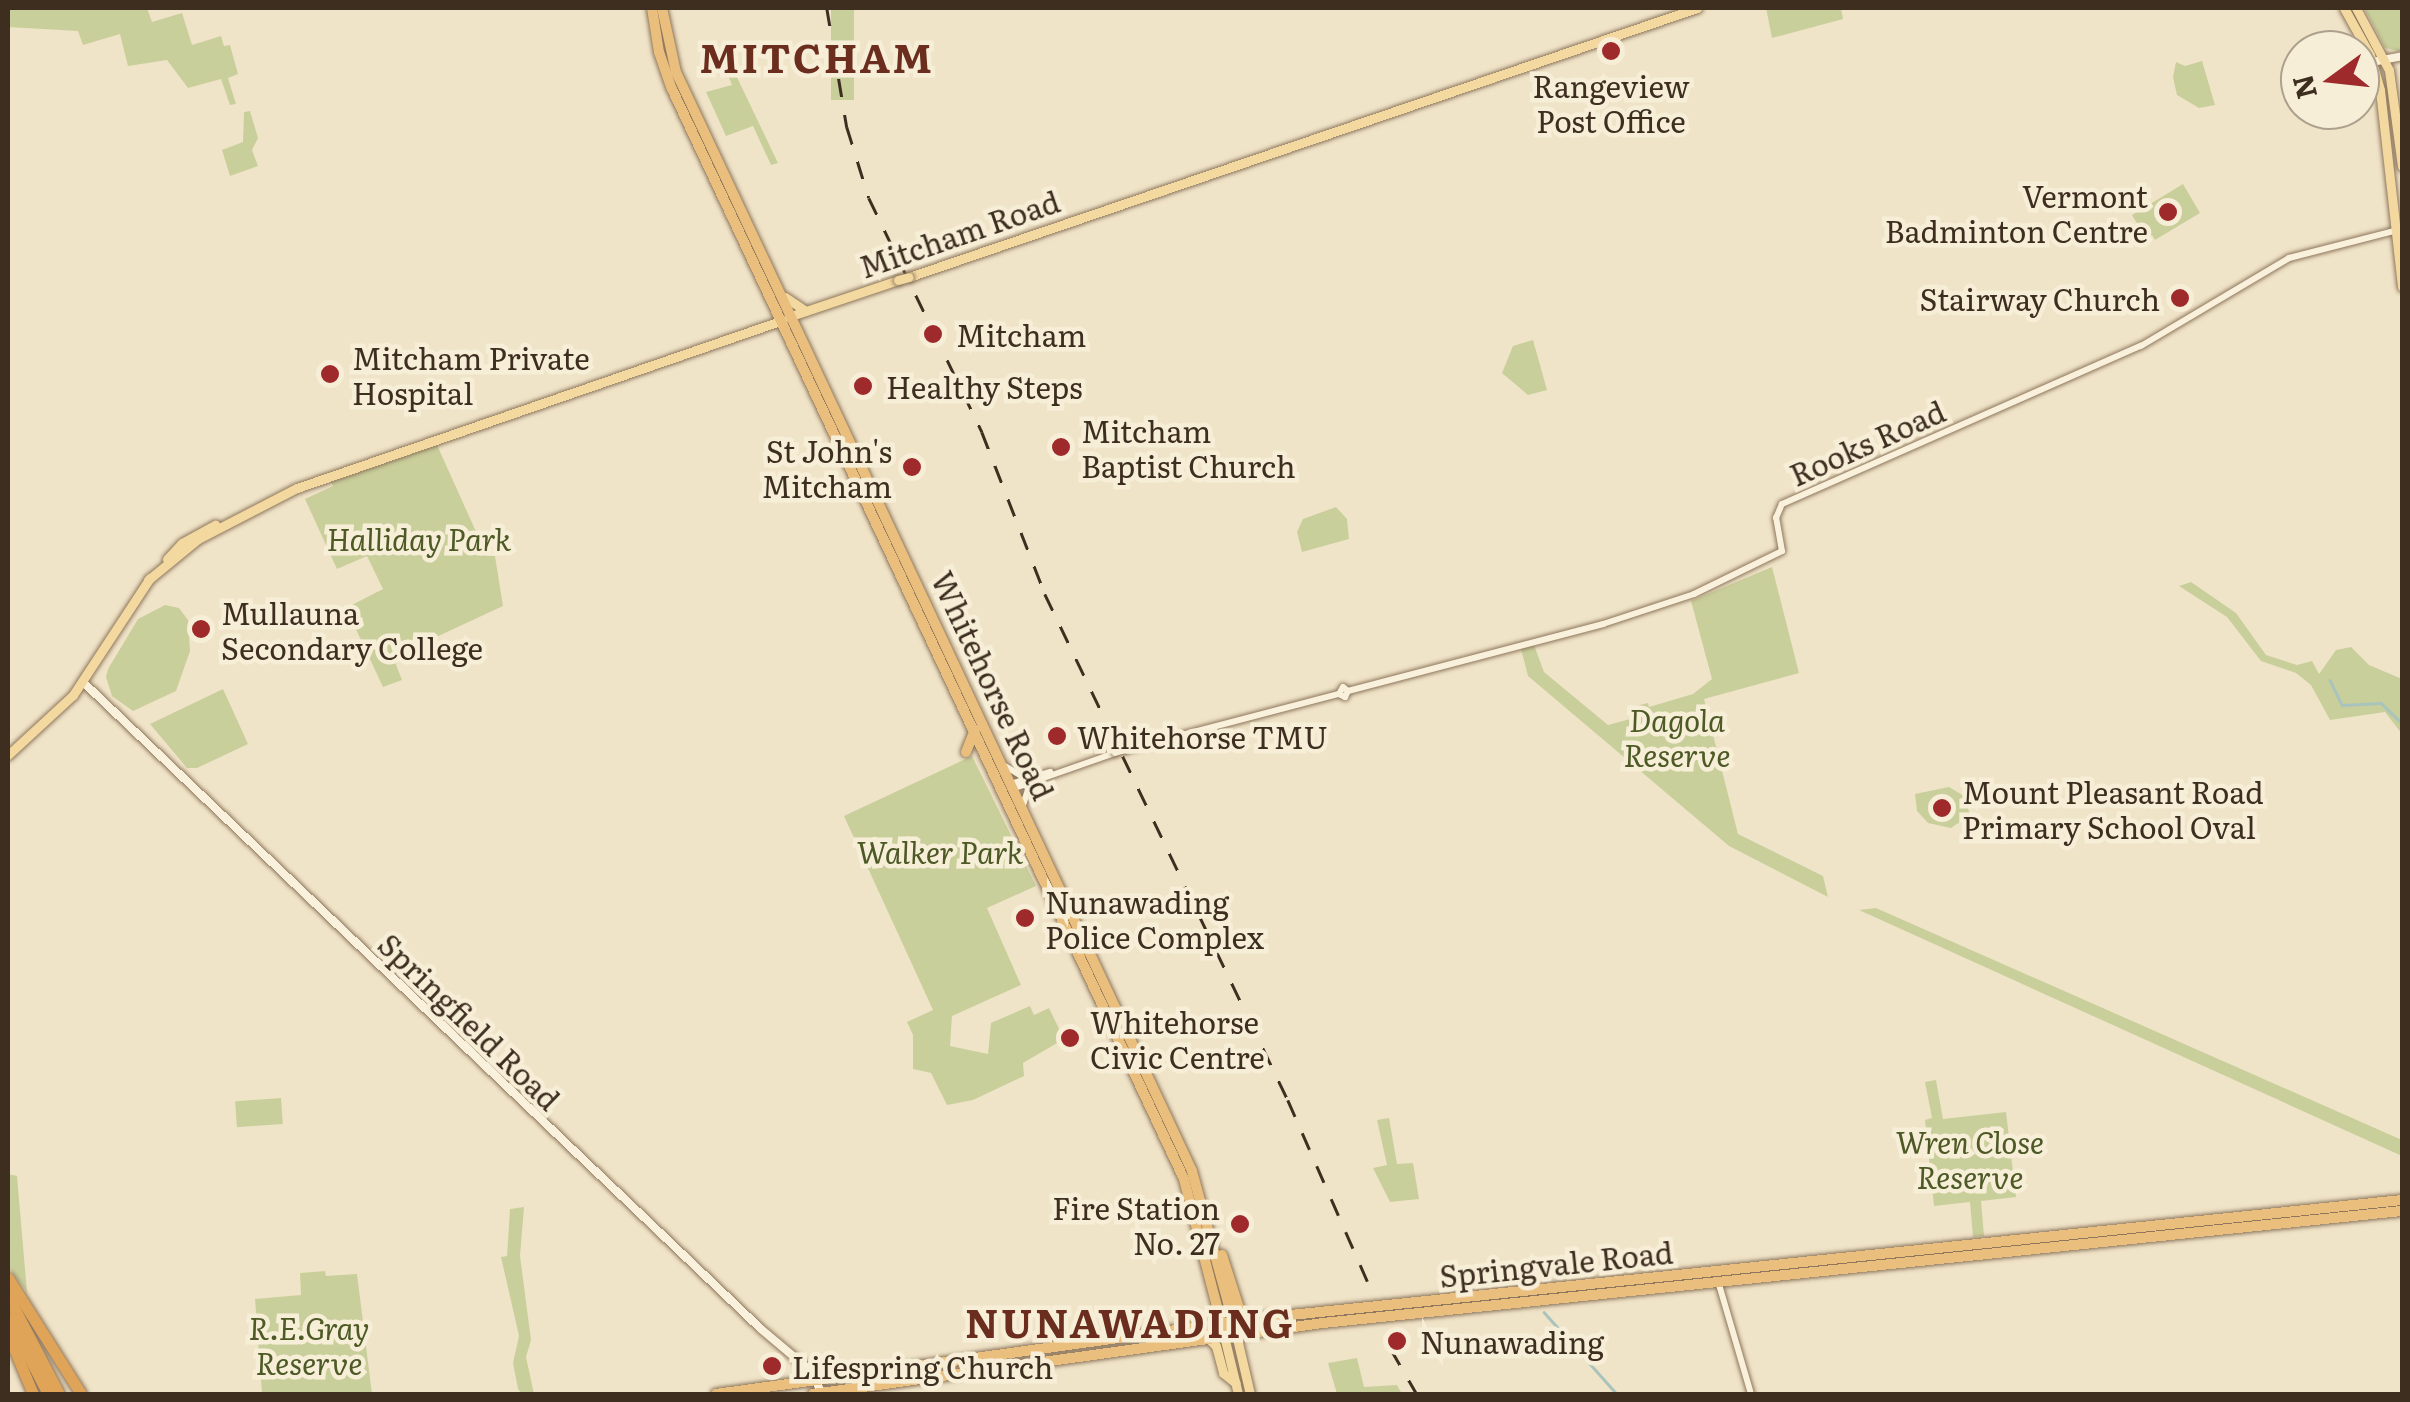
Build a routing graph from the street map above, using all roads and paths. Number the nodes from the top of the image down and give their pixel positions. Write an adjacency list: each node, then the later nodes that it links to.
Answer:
1 (652, 8): 10 (highway, Whitehorse Road)
2 (662, 8): 10 (highway, Whitehorse Road)
3 (1697, 8): 15 (main road, Mitcham Road)
4 (2356, 8): 6 (main road)
5 (2402, 56): 6 (main road); 8 (main road)
6 (2384, 59): 7 (main road); 8 (main road)
7 (2380, 60)
8 (2388, 70): 11 (main road)
9 (2380, 96): 12 (main road)
10 (712, 158): 14 (highway, Whitehorse Road); 16 (highway, Whitehorse Road)
11 (2402, 166)
12 (2400, 232): 13 (main road); 24 (street, Rooks Road, bridge)
13 (2402, 287)
14 (785, 297): 15 (main road); 16 (highway, Whitehorse Road)
15 (806, 311): 16 (main road, Mitcham Road)
16 (789, 318): 17 (main road, Mitcham Road); 18 (highway, Whitehorse Road); 23 (highway, Whitehorse Road)
17 (768, 325): 18 (main road); 19 (main road, Mitcham Road)
18 (793, 340): 20 (highway, Whitehorse Road)
19 (83, 682): 22 (main road, Mitcham Road); 47 (main road, Springfield Road)
20 (975, 729): 21 (highway); 25 (highway, Whitehorse Road)
21 (966, 752)
22 (8, 755)
23 (1005, 766): 24 (street); 25 (highway, Whitehorse Road)
24 (1032, 779): 25 (street); 26 (street)
25 (1009, 787): 26 (highway, Whitehorse Road); 27 (highway, Whitehorse Road)
26 (1023, 805): 27 (highway); 29 (highway, Whitehorse Road)
27 (1017, 818): 28 (highway, Whitehorse Road)
28 (1048, 884): 29 (highway); 30 (highway, Whitehorse Road)
29 (1061, 887): 30 (highway, Whitehorse Road)
30 (1082, 944): 31 (highway, Whitehorse Road)
31 (1196, 1195): 34 (highway, Whitehorse Road); 38 (highway, Whitehorse Road)
32 (2402, 1200): 35 (highway, Springvale Road)
33 (2402, 1211): 35 (highway, Springvale Road)
34 (1216, 1246): 40 (highway); 42 (highway, Whitehorse Road)
35 (1717, 1277): 40 (highway, Springvale Road); 43 (highway, Springvale Road); 57 (street)
36 (8, 1278): 52 (highway)
37 (8, 1296): 51 (highway)
38 (1216, 1304): 41 (highway); 42 (highway, Whitehorse Road)
39 (8, 1317): 50 (highway)
40 (1248, 1320): 42 (highway, Springvale Road)
41 (1196, 1328): 42 (highway, Springvale Road); 47 (highway, Springvale Road)
42 (1229, 1329): 43 (highway, Springvale Road); 45 (highway, Springvale Road); 46 (main road, Whitehorse Road); 48 (main road, Whitehorse Road)
43 (1252, 1332): 46 (main road)
44 (8, 1334): 49 (highway)
45 (1208, 1338): 48 (main road); 55 (highway, Springvale Road)
46 (1240, 1352): 56 (main road, Whitehorse Road)
47 (817, 1380): 53 (highway, Springvale Road); 55 (main road, Springfield Road)
48 (1237, 1389)
49 (32, 1394)
50 (48, 1394)
51 (59, 1394)
52 (81, 1394)
53 (716, 1394)
54 (813, 1394): 55 (highway, Springvale Road)
55 (822, 1394)
56 (1250, 1394)
57 (1751, 1394)

